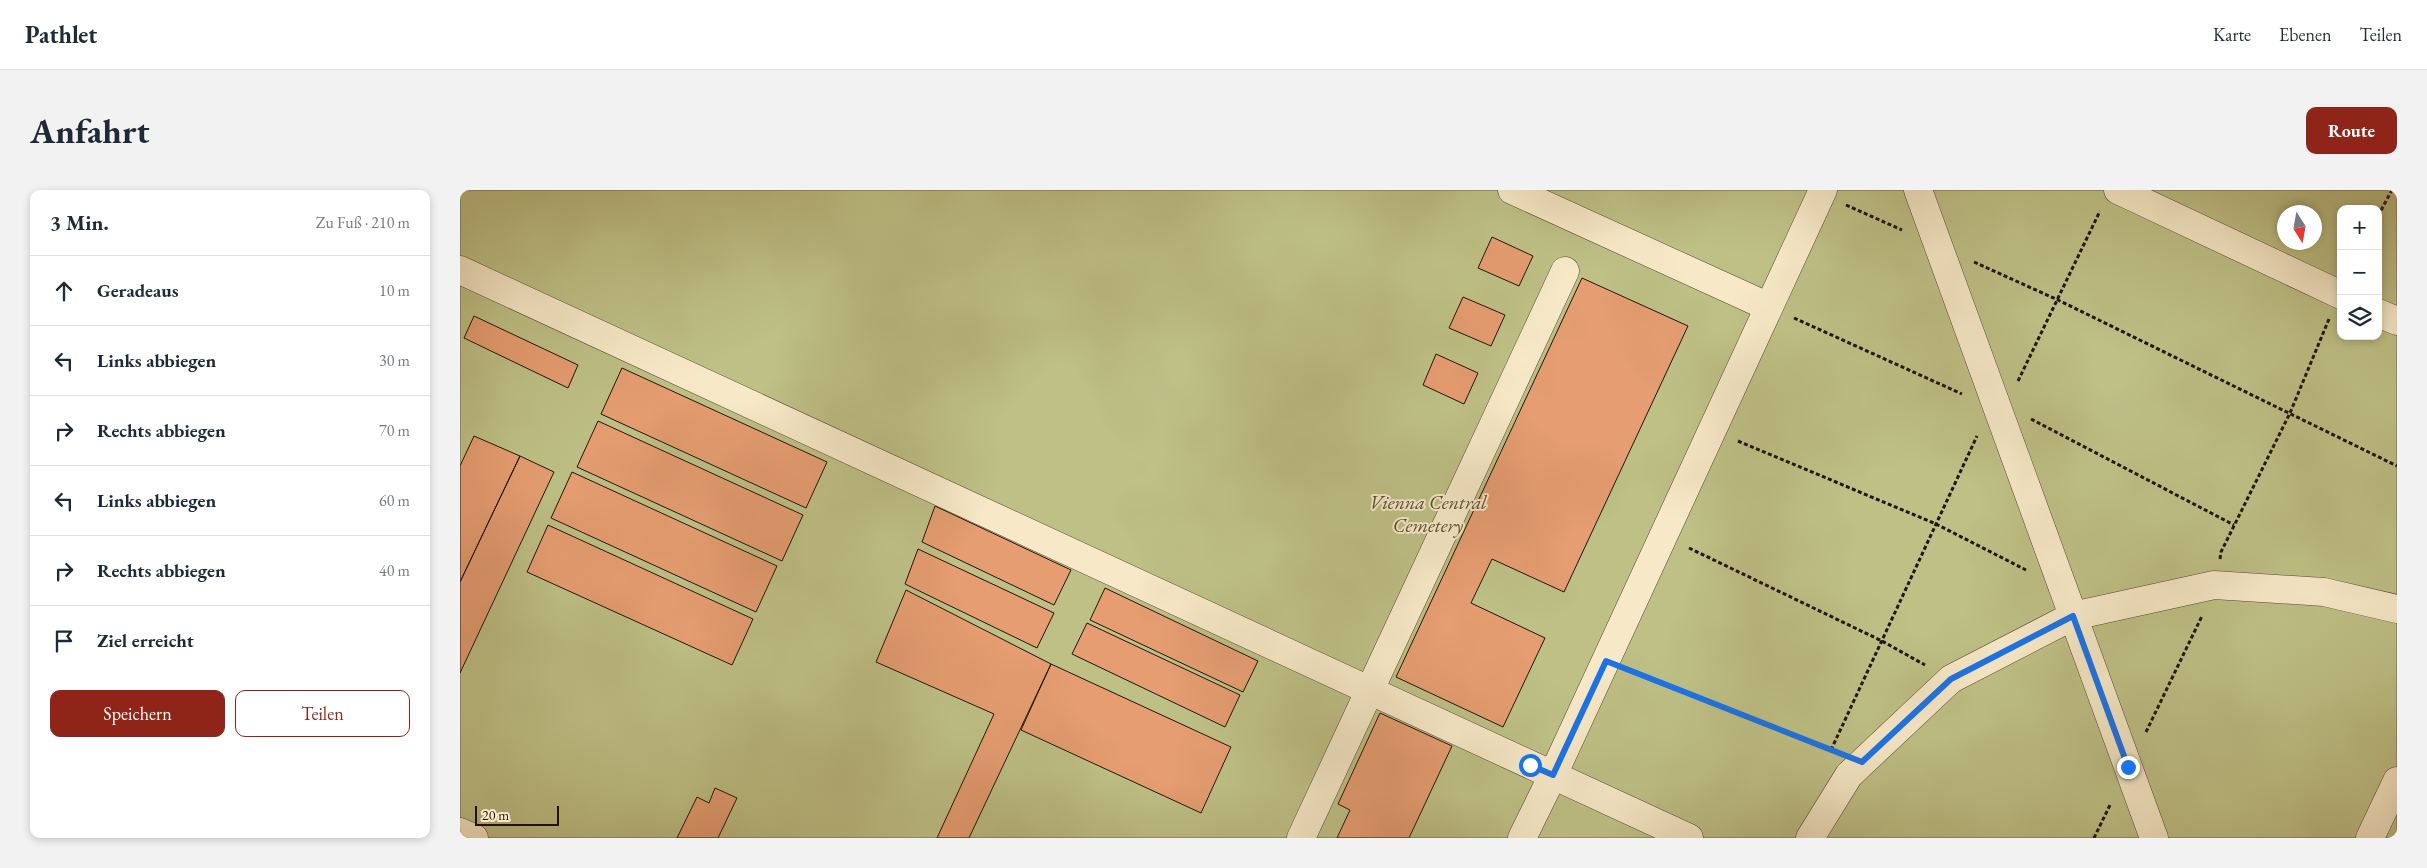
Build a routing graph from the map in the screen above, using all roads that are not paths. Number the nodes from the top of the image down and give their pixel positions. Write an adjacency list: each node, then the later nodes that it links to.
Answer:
1 (1512, 190): 8 (lane)
2 (1918, 190): 12 (lane)
3 (2118, 190): 7 (lane)
4 (1822, 192): 8 (lane)
5 (460, 270): 13 (lane)
6 (1565, 271): 13 (lane)
7 (2337, 293)
8 (1769, 306): 14 (lane)
9 (2382, 315): 10 (lane)
10 (2397, 322)
11 (2397, 609): 12 (lane)
12 (2073, 616): 21 (lane); 22 (lane)
13 (1368, 690): 14 (lane); 18 (lane)
14 (1553, 775): 19 (lane); 20 (lane)
15 (2397, 781): 23 (lane)
16 (460, 832): 17 (lane)
17 (474, 838)
18 (1301, 838)
19 (1522, 838)
20 (1689, 838)
21 (1810, 838)
22 (2154, 838)
23 (2370, 838)

